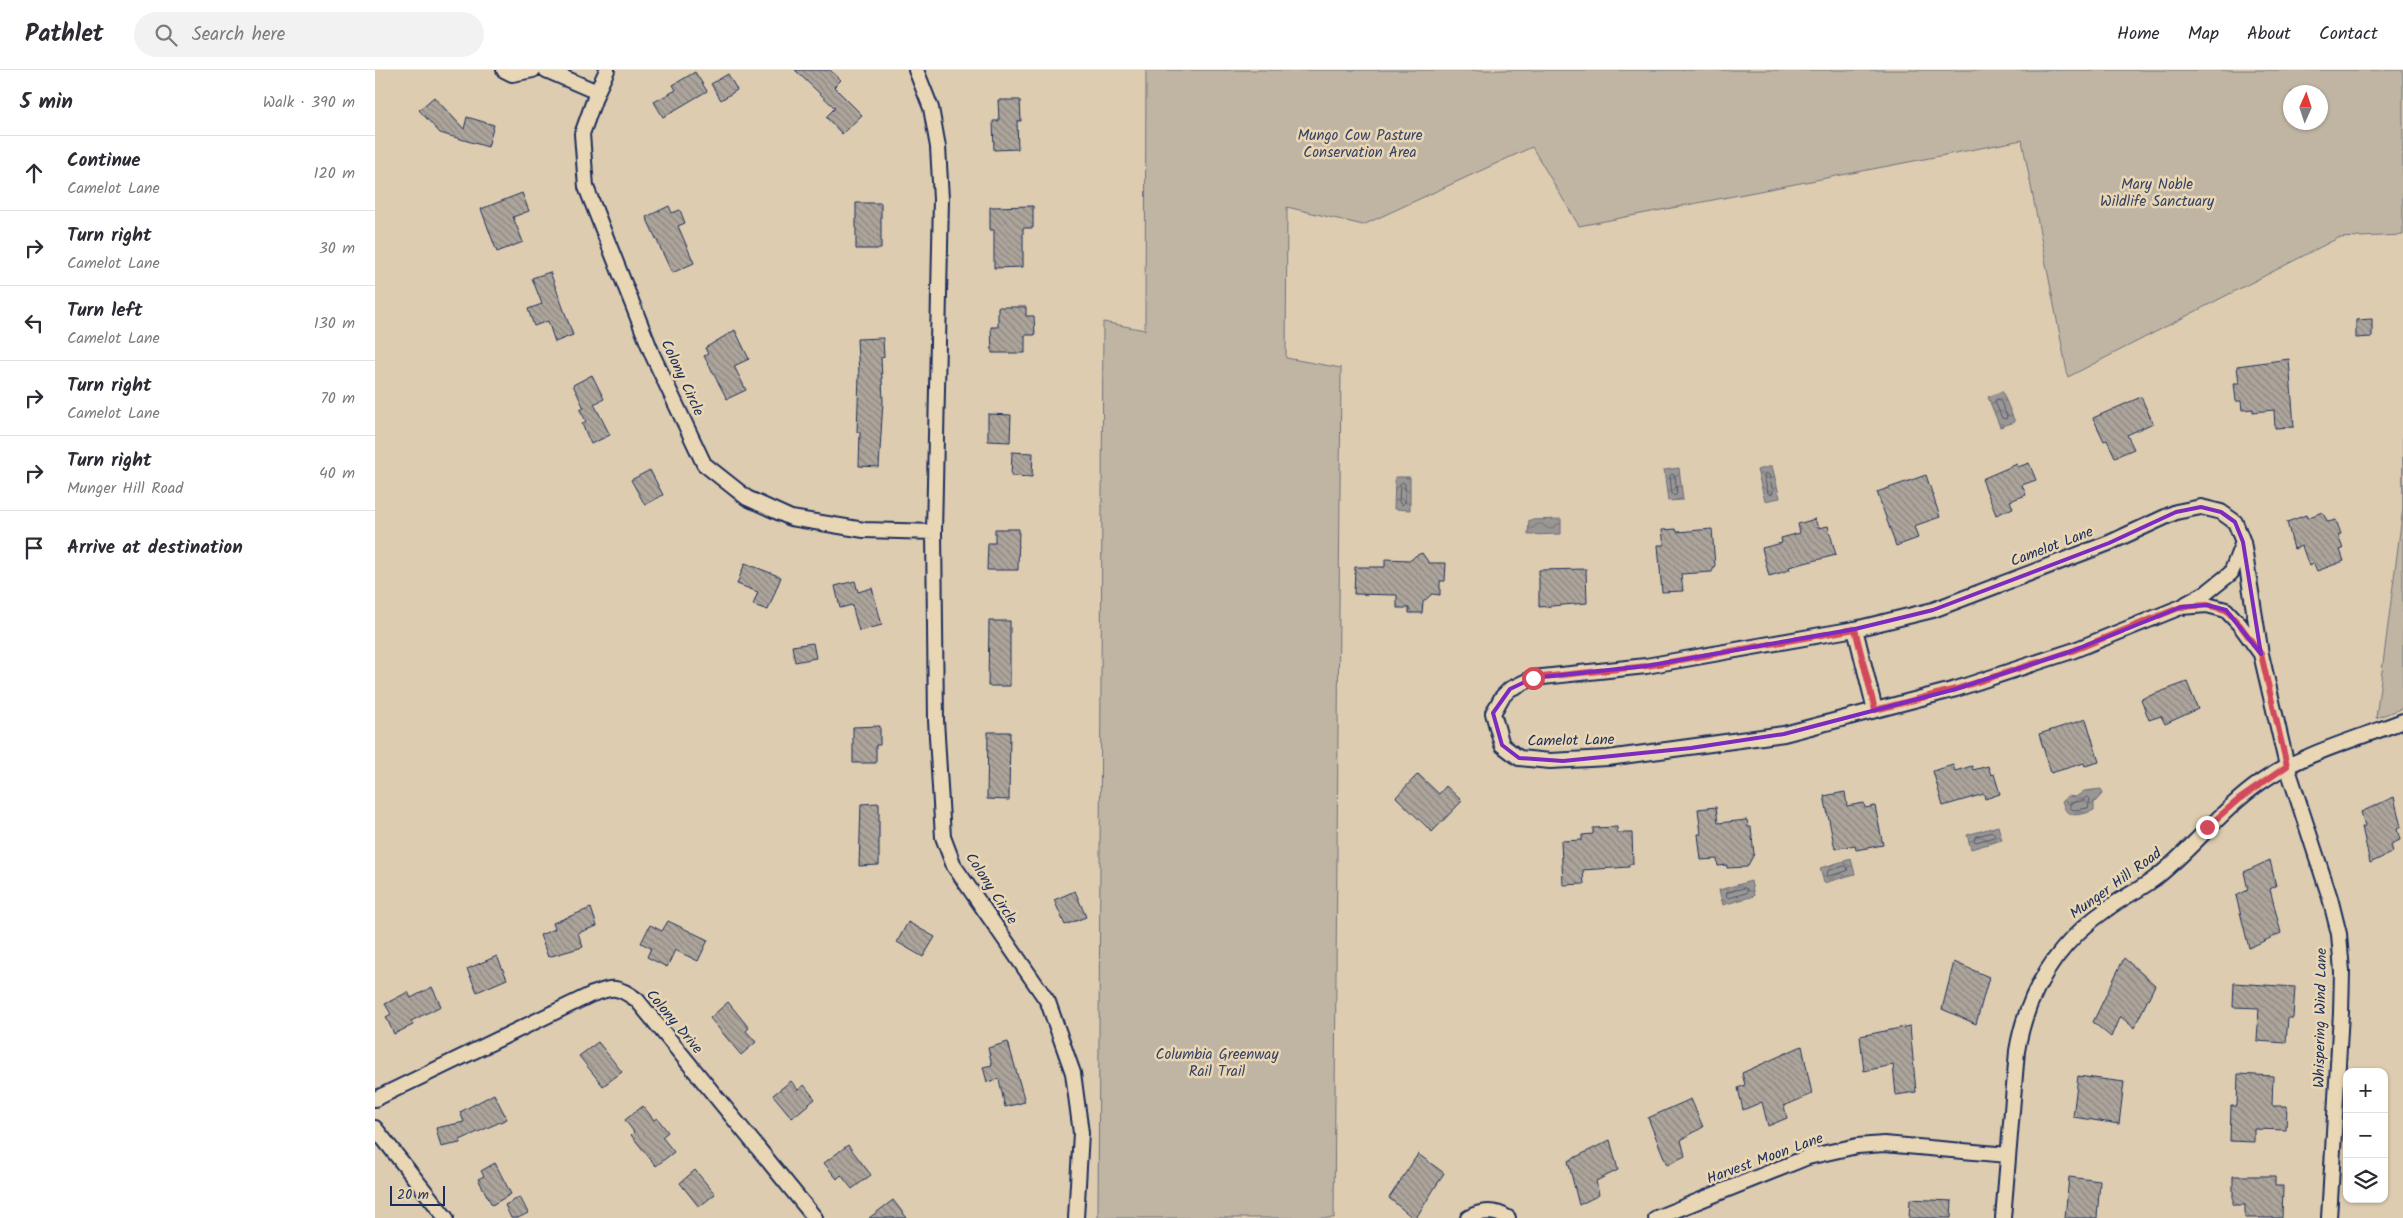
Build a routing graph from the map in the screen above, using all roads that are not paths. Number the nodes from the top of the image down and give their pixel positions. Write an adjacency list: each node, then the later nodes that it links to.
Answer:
1 (504, 70): 2 (street)
2 (533, 70)
3 (546, 70): 6 (street)
4 (607, 70): 6 (street, Colony Circle)
5 (917, 70): 7 (street, Colony Circle)
6 (597, 92): 7 (street, Colony Circle)
7 (935, 532): 20 (street, Colony Circle)
8 (2243, 542): 9 (street, Camelot Lane); 10 (street, Camelot Lane); 11 (street, Camelot Lane)
9 (2181, 607): 11 (street, Camelot Lane); 12 (street, Camelot Lane)
10 (1855, 629): 12 (street); 12 (street, Camelot Lane)
11 (2261, 654): 14 (street, Camelot Lane)
12 (1875, 710)
13 (2403, 722): 14 (street, Munger Hill Road)
14 (2287, 766): 17 (street, Munger Hill Road); 25 (street, Whispering Wind Lane)
15 (375, 1099): 19 (street, Colony Drive)
16 (375, 1128): 18 (street)
17 (2008, 1155): 23 (street, Harvest Moon Lane); 24 (street, Munger Hill Road)
18 (446, 1218)
19 (815, 1218)
20 (1076, 1218)
21 (1468, 1218): 22 (street)
22 (1509, 1218)
23 (1656, 1218)
24 (2003, 1218)
25 (2329, 1218)

